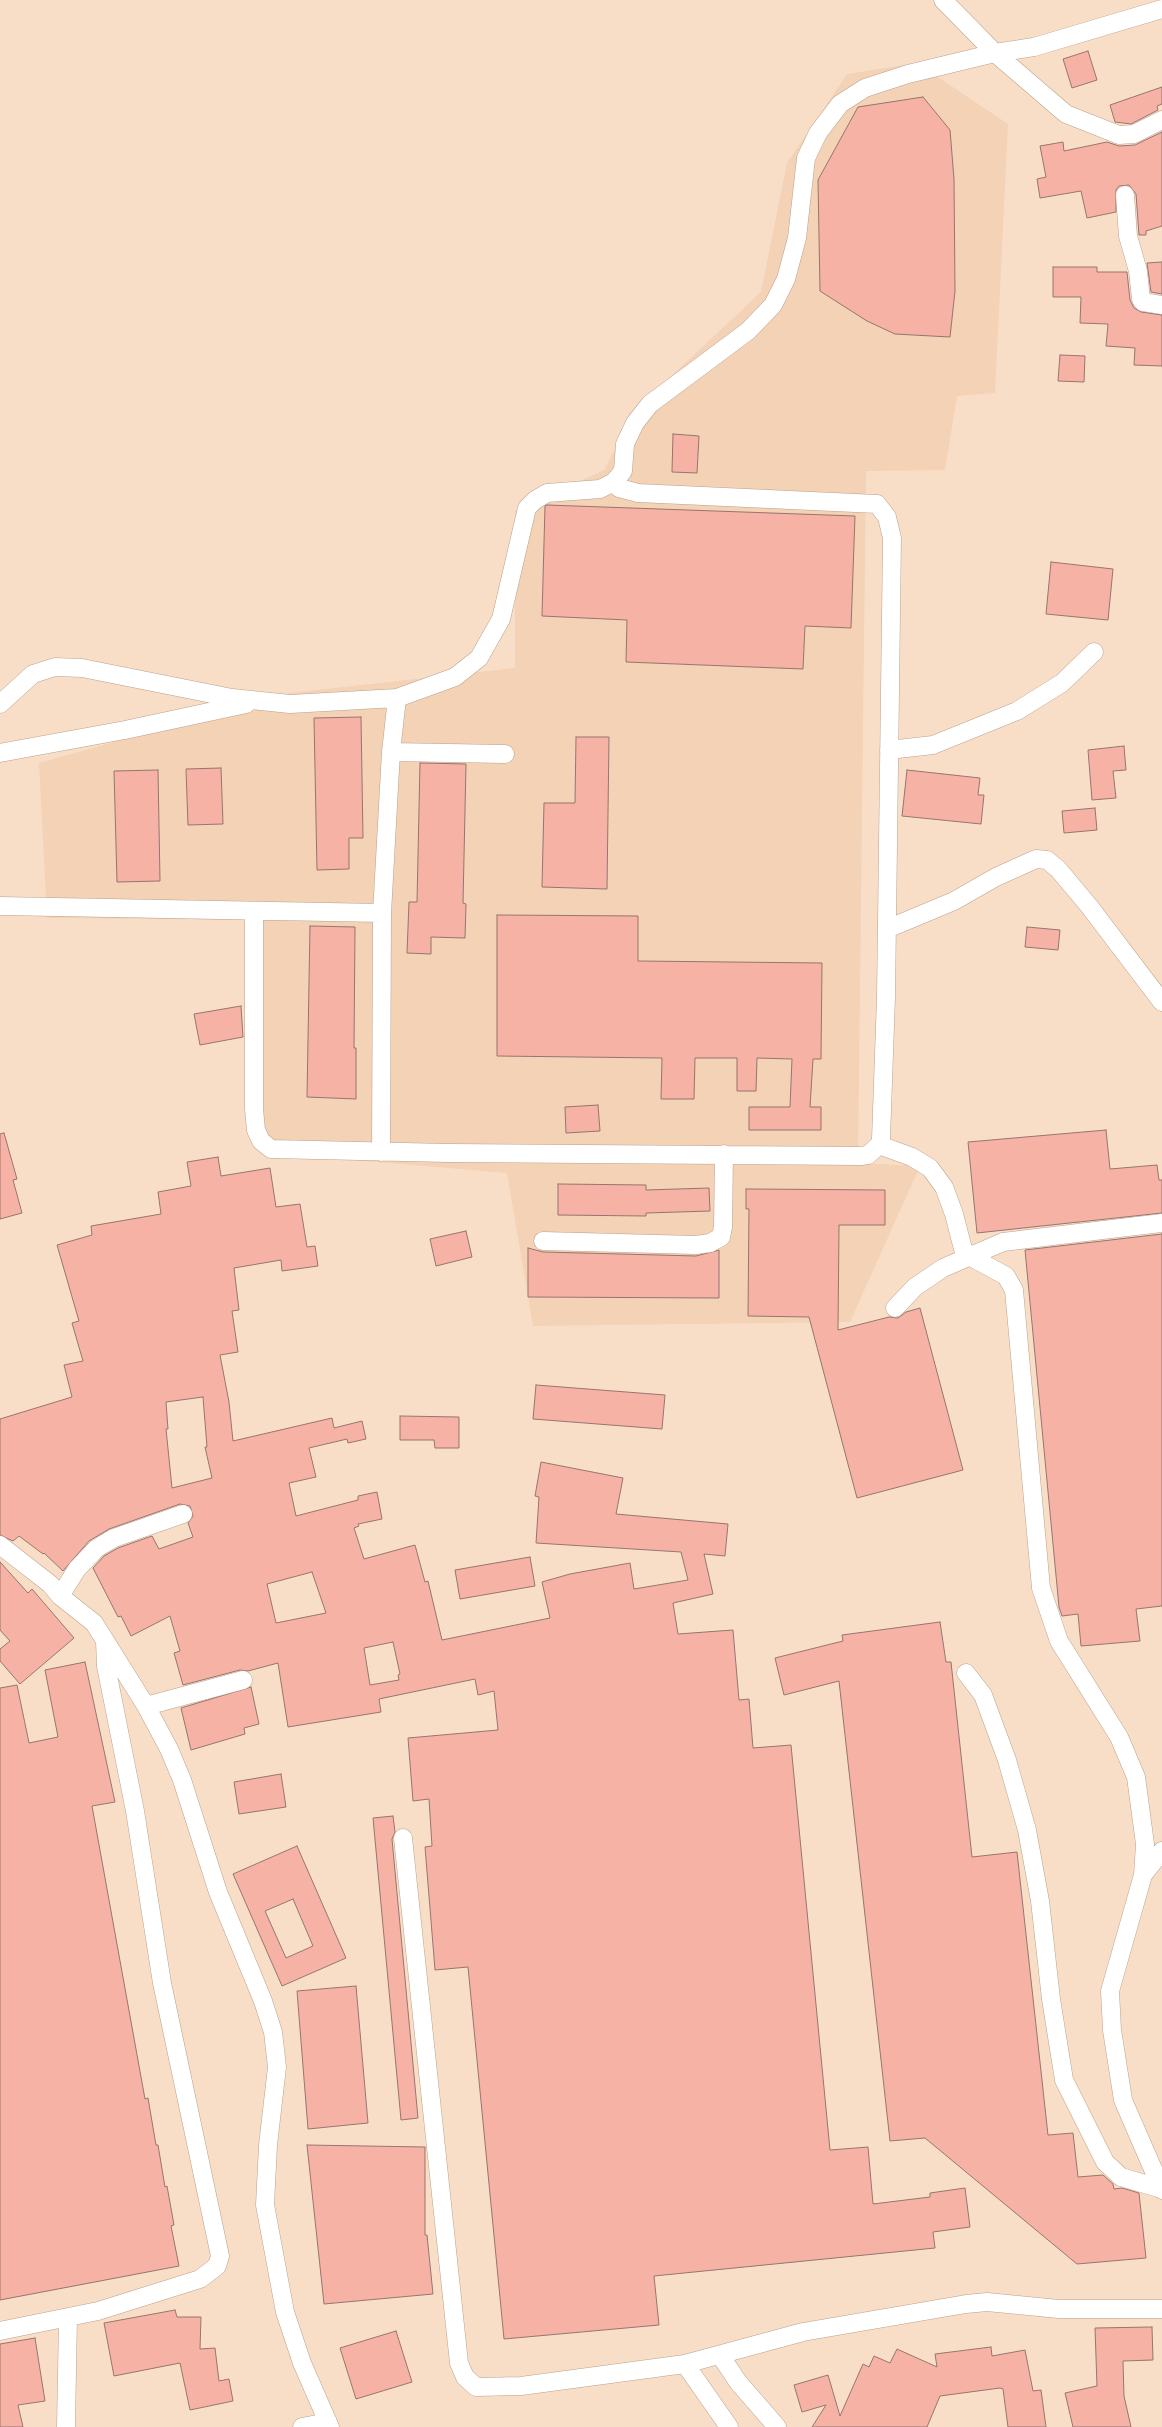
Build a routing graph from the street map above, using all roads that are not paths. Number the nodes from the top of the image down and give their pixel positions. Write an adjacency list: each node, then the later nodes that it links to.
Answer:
1 (943, 0): 3 (street)
2 (1162, 9): 3 (street)
3 (995, 53): 4 (street); 7 (street)
4 (1162, 120)
5 (1125, 195): 6 (street)
6 (1162, 305)
7 (614, 482): 9 (street); 12 (street)
8 (1094, 652): 12 (street)
9 (397, 698): 10 (street); 13 (street)
10 (263, 700): 11 (street); 14 (street)
11 (0, 704)
12 (889, 750): 19 (street)
13 (391, 752): 15 (street); 18 (street)
14 (0, 753)
15 (505, 754)
16 (0, 906): 17 (street)
17 (254, 911): 18 (street); 22 (street)
18 (382, 913): 22 (street)
19 (887, 930): 20 (street); 21 (street)
20 (1162, 1002)
21 (879, 1145): 23 (street); 26 (street)
22 (381, 1152): 23 (street)
23 (724, 1154): 25 (street)
24 (1162, 1223): 26 (street)
25 (543, 1241)
26 (971, 1258): 27 (street); 37 (street)
27 (894, 1308)
28 (182, 1514): 30 (street)
29 (0, 1545): 30 (street)
30 (60, 1596): 31 (street)
31 (104, 1638): 34 (street); 40 (street)
32 (966, 1673): 38 (street)
33 (243, 1680): 34 (street)
34 (146, 1706): 44 (street)
35 (403, 1838): 43 (street)
36 (1162, 1852): 37 (street)
37 (1143, 1874): 38 (street)
38 (1162, 2189)
39 (1162, 2309): 42 (street)
40 (68, 2317): 41 (street); 45 (street)
41 (0, 2331)
42 (720, 2355): 43 (street); 48 (street)
43 (685, 2364): 47 (street)
44 (329, 2424): 46 (street)
45 (66, 2427)
46 (302, 2427)
47 (729, 2427)
48 (776, 2427)

